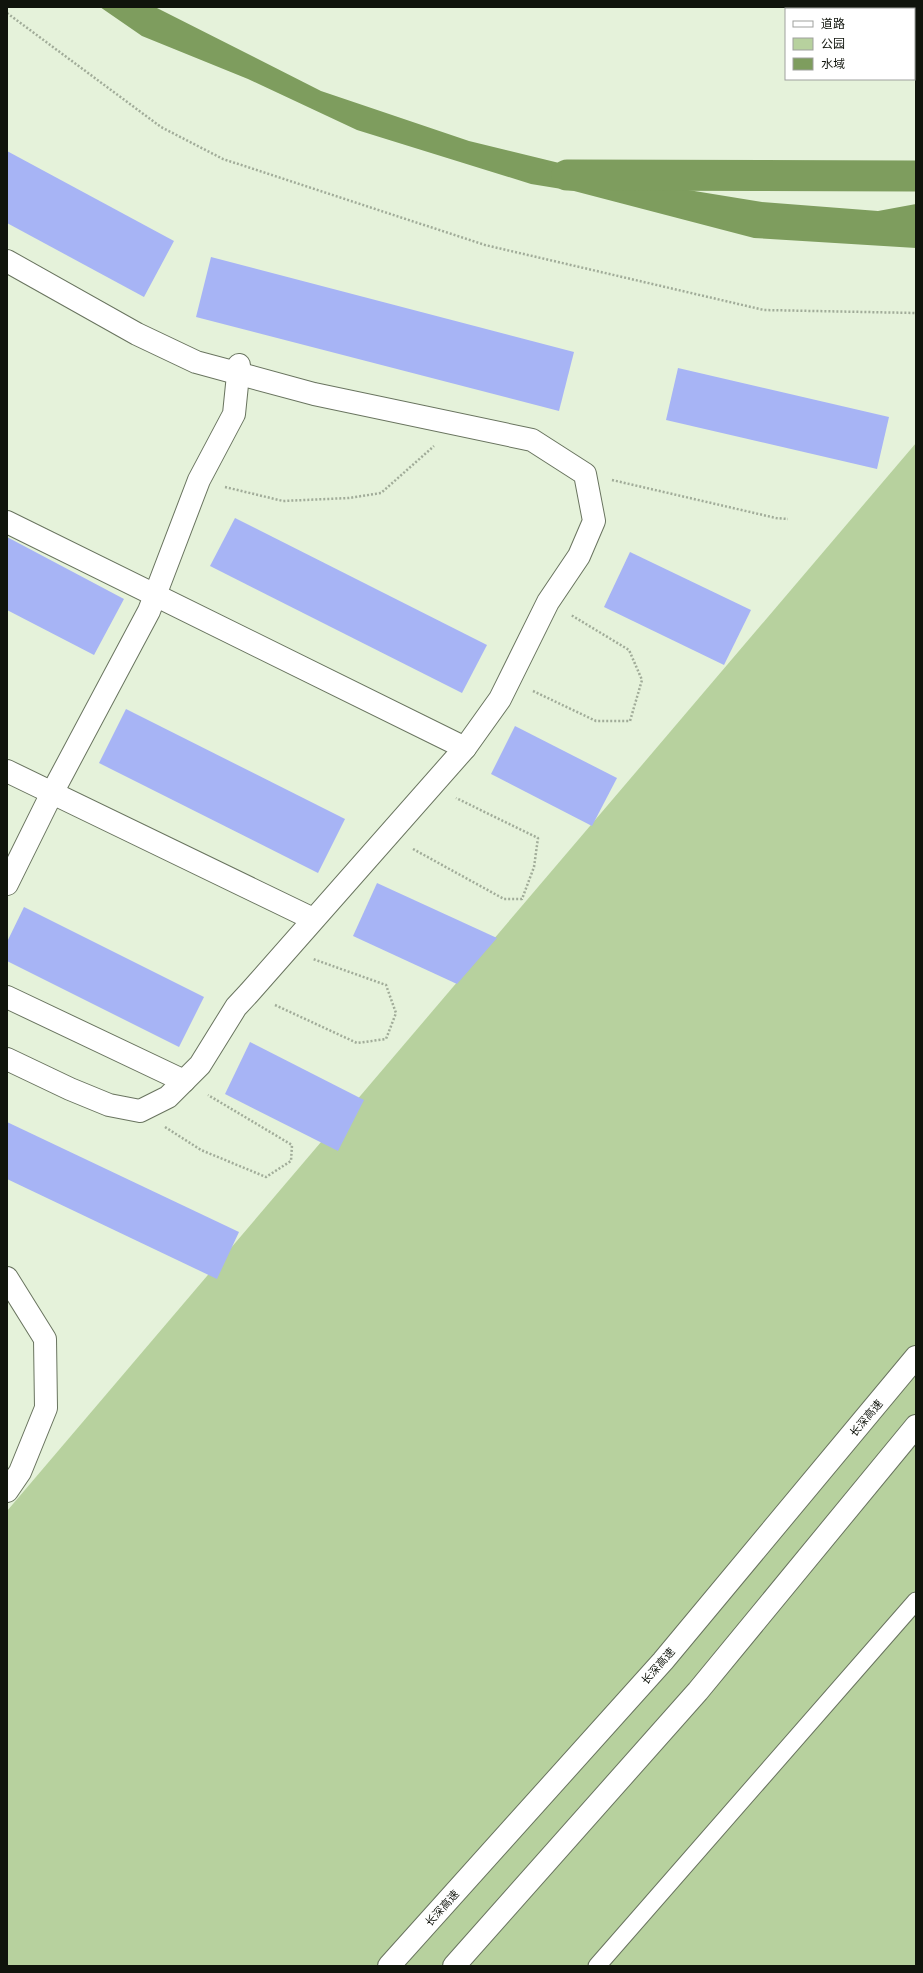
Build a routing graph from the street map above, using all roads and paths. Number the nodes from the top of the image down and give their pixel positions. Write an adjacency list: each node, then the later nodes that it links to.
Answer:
1 (7, 13): 3 (path)
2 (7, 261): 4 (main road)
3 (916, 313)
4 (238, 369): 5 (main road); 7 (main road)
5 (456, 424): 6 (main road); 7 (path)
6 (585, 474): 8 (path); 11 (main road)
7 (199, 480): 10 (main road)
8 (788, 519)
9 (7, 522): 10 (main road)
10 (156, 594): 13 (main road); 16 (main road)
11 (548, 602): 12 (main road); 12 (path)
12 (509, 680): 13 (main road)
13 (465, 748): 15 (main road)
14 (7, 771): 16 (main road)
15 (432, 785): 17 (main road); 17 (path)
16 (52, 793): 18 (main road); 19 (main road)
17 (388, 835): 19 (main road)
18 (7, 884)
19 (313, 919): 20 (main road)
20 (286, 950): 21 (main road); 21 (path)
21 (249, 993): 24 (main road)
22 (7, 997): 24 (main road)
23 (7, 1059): 25 (main road)
24 (184, 1081): 25 (main road); 25 (path)
25 (140, 1111)
26 (7, 1278): 29 (main road)
27 (916, 1357): 31 (main road, 长深高速)
28 (916, 1426): 32 (main road)
29 (7, 1491)
30 (916, 1601): 33 (lane)
31 (389, 1966)
32 (454, 1966)
33 (597, 1966)

